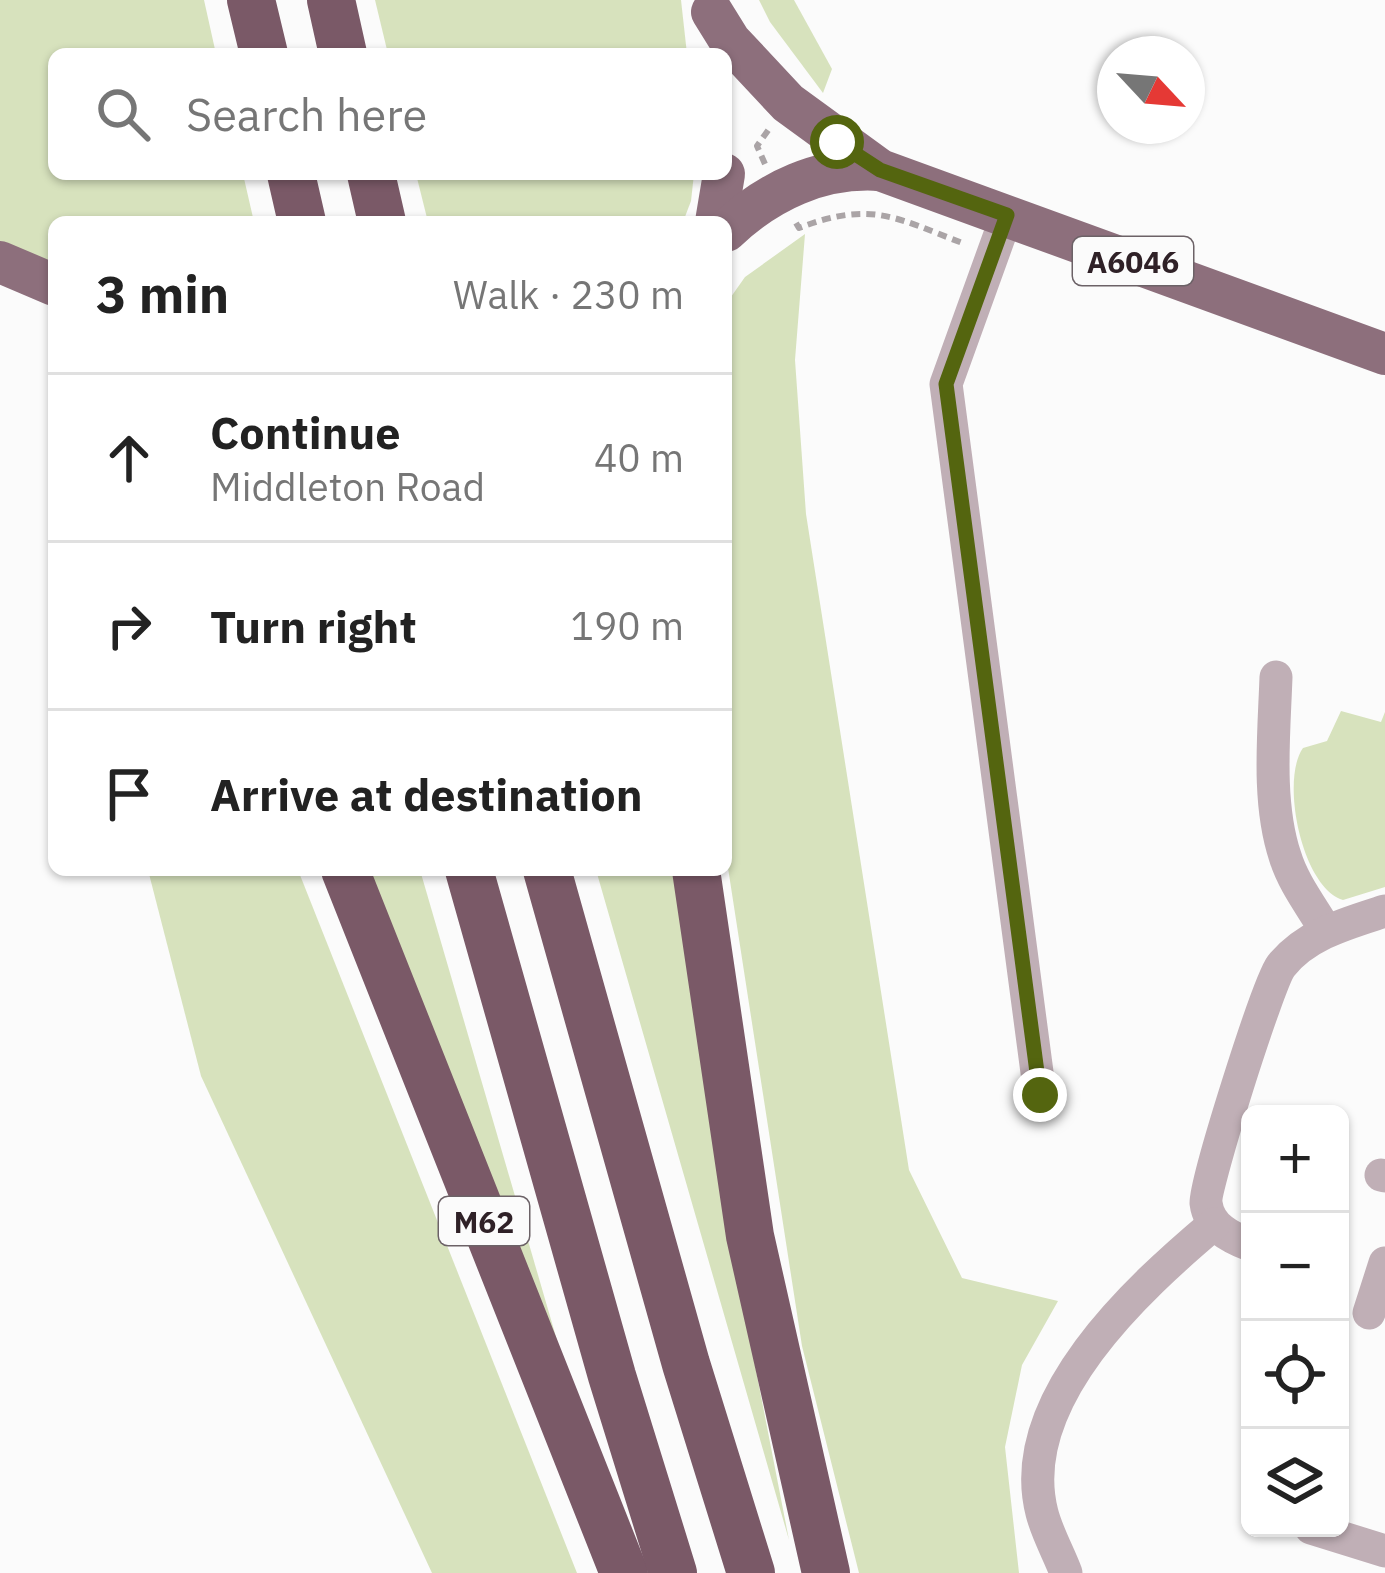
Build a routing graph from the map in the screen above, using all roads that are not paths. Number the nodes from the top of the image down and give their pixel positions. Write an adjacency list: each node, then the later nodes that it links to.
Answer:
1 (251, 0): 4 (highway)
2 (331, 0): 5 (highway)
3 (713, 22): 6 (main road, A6046)
4 (263, 48)
5 (343, 48)
6 (880, 170): 10 (main road, A6046); 14 (main road, A6046)
7 (292, 180): 11 (highway)
8 (372, 180): 12 (highway)
9 (723, 180): 13 (main road)
10 (1007, 215): 17 (main road, A6046); 25 (street)
11 (301, 216)
12 (381, 216)
13 (717, 216)
14 (732, 225)
15 (0, 262): 16 (main road)
16 (48, 282)
17 (1385, 354)
18 (1276, 677): 24 (street)
19 (347, 876): 32 (highway, M62)
20 (471, 876): 33 (highway, M62)
21 (549, 876): 34 (highway)
22 (697, 876): 35 (highway)
23 (1385, 910): 24 (street)
24 (1327, 931): 26 (street)
25 (1040, 1095)
26 (1214, 1224): 27 (street); 36 (street)
27 (1241, 1240)
28 (1385, 1263): 29 (street)
29 (1365, 1310)
30 (1341, 1537): 31 (street)
31 (1385, 1551)
32 (624, 1573)
33 (673, 1573)
34 (751, 1573)
35 (826, 1573)
36 (1066, 1573)

